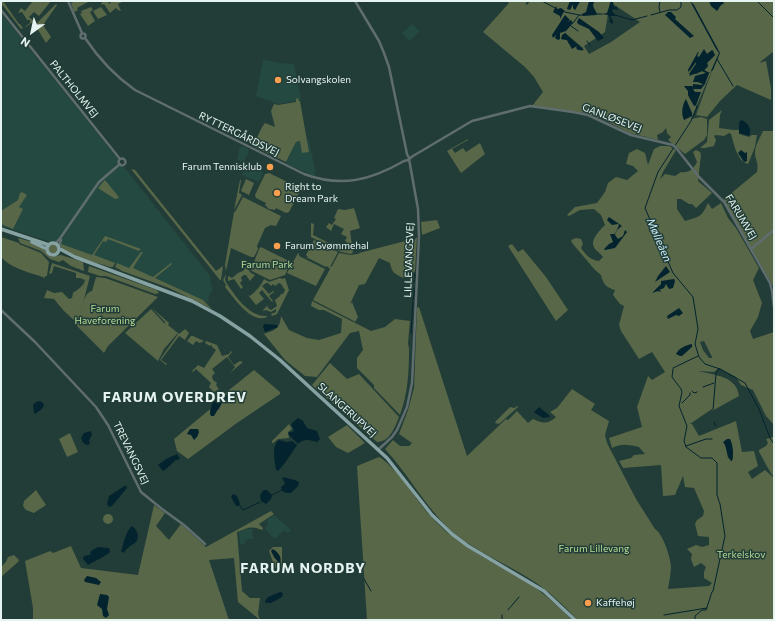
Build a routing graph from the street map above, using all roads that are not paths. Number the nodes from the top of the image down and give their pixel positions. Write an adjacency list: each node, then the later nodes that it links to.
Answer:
1 (68, 1): 6 (street, RYTTERGÅRDSVEJ)
2 (355, 1): 6 (street, LILLEVANGSVEJ)
3 (1, 10): 5 (street, PALTHOLMVEJ)
4 (674, 146): 6 (street, GANLØSEVEJ); 12 (street, FARUMVEJ)
5 (120, 159): 7 (street); 7 (street)
6 (409, 159): 17 (street, LILLEVANGSVEJ)
7 (120, 164): 10 (street)
8 (1, 230): 11 (main road)
9 (774, 230): 12 (street)
10 (58, 246): 11 (main road); 13 (main road); 14 (main road, SLANGERUPVEJ)
11 (48, 247): 13 (main road)
12 (751, 249): 15 (street, FARUMVEJ)
13 (57, 254): 14 (main road, SLANGERUPVEJ)
14 (75, 257): 17 (main road, SLANGERUPVEJ)
15 (774, 307)
16 (1, 310): 18 (street, TREVANGSVEJ)
17 (378, 449): 19 (main road, SLANGERUPVEJ)
18 (205, 544)
19 (575, 620)

